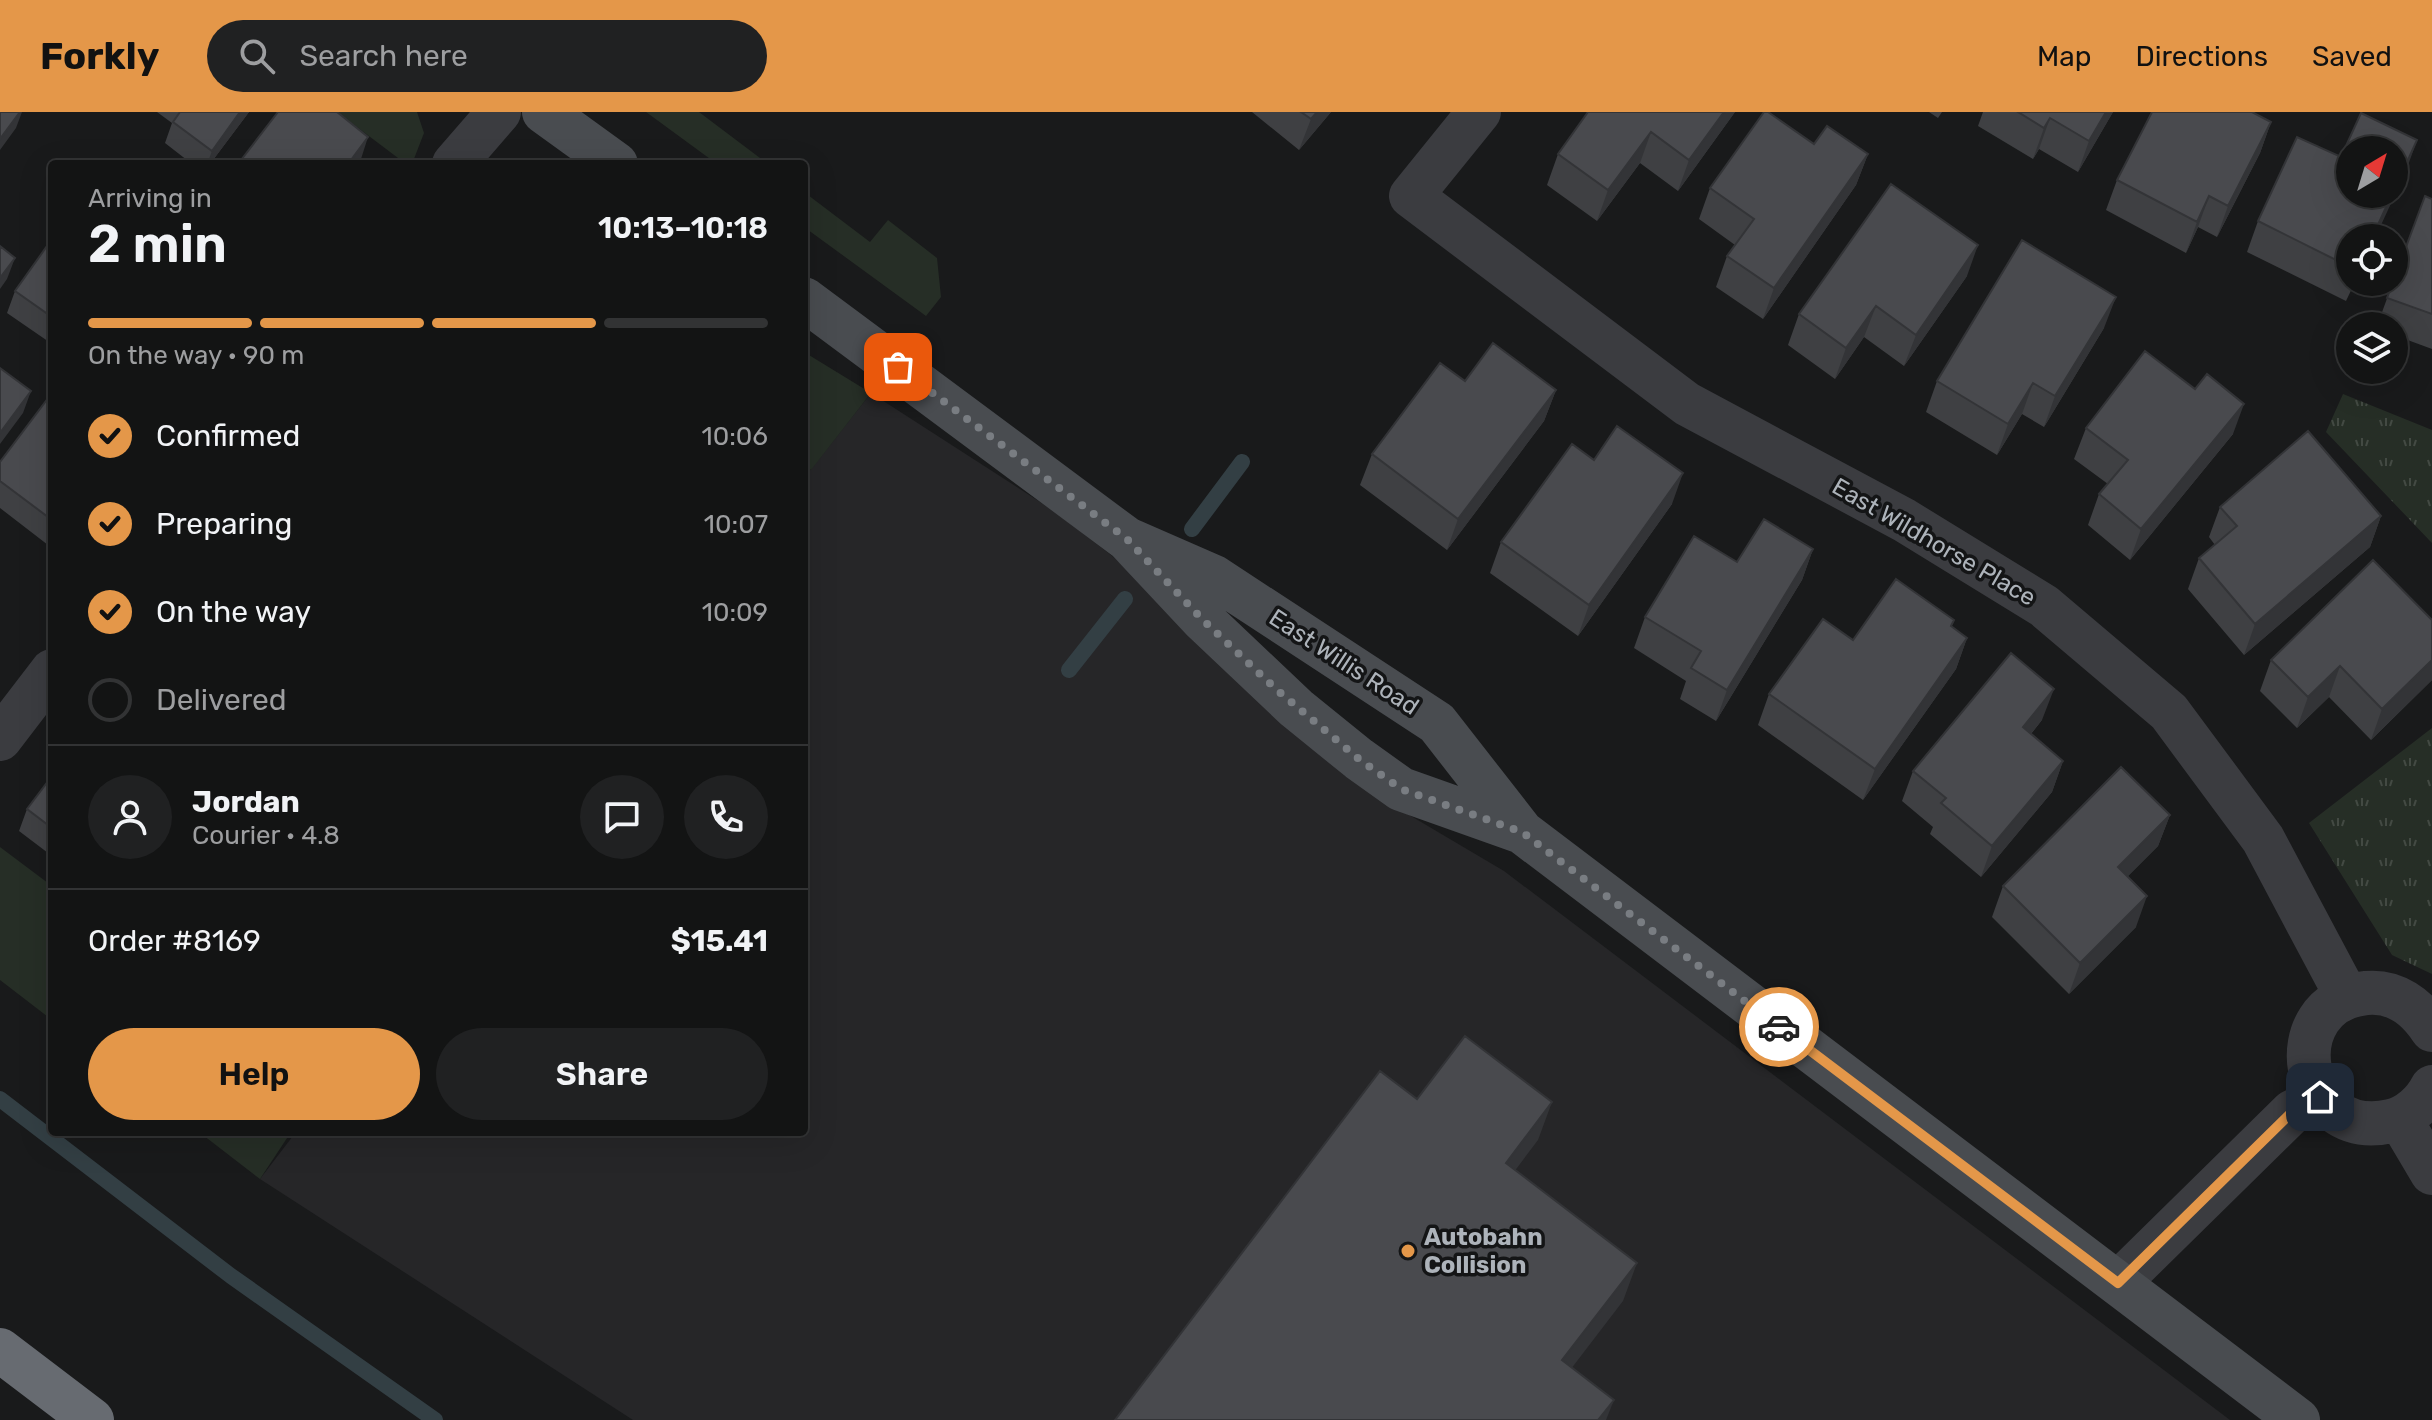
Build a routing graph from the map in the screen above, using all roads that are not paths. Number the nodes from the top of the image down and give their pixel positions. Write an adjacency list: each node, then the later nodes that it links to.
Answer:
1 (499, 112): 4 (street)
2 (544, 112): 5 (street)
3 (1479, 112): 11 (street, East Wildhorse Place)
4 (457, 160)
5 (610, 160)
6 (808, 302): 7 (street, East Willis Road)
7 (1127, 539): 10 (street, East Willis Road); 10 (street, East Willis Road)
8 (48, 676): 9 (street)
9 (0, 739)
10 (1522, 832): 17 (street, East Willis Road)
11 (2347, 997): 12 (street); 14 (street)
12 (2432, 1030)
13 (2432, 1087): 15 (street)
14 (2320, 1097): 15 (street); 17 (street)
15 (2400, 1119): 16 (street)
16 (2432, 1173)
17 (2118, 1283): 20 (street, East Willis Road)
18 (0, 1350): 19 (highway)
19 (92, 1420)
20 (2298, 1420)

